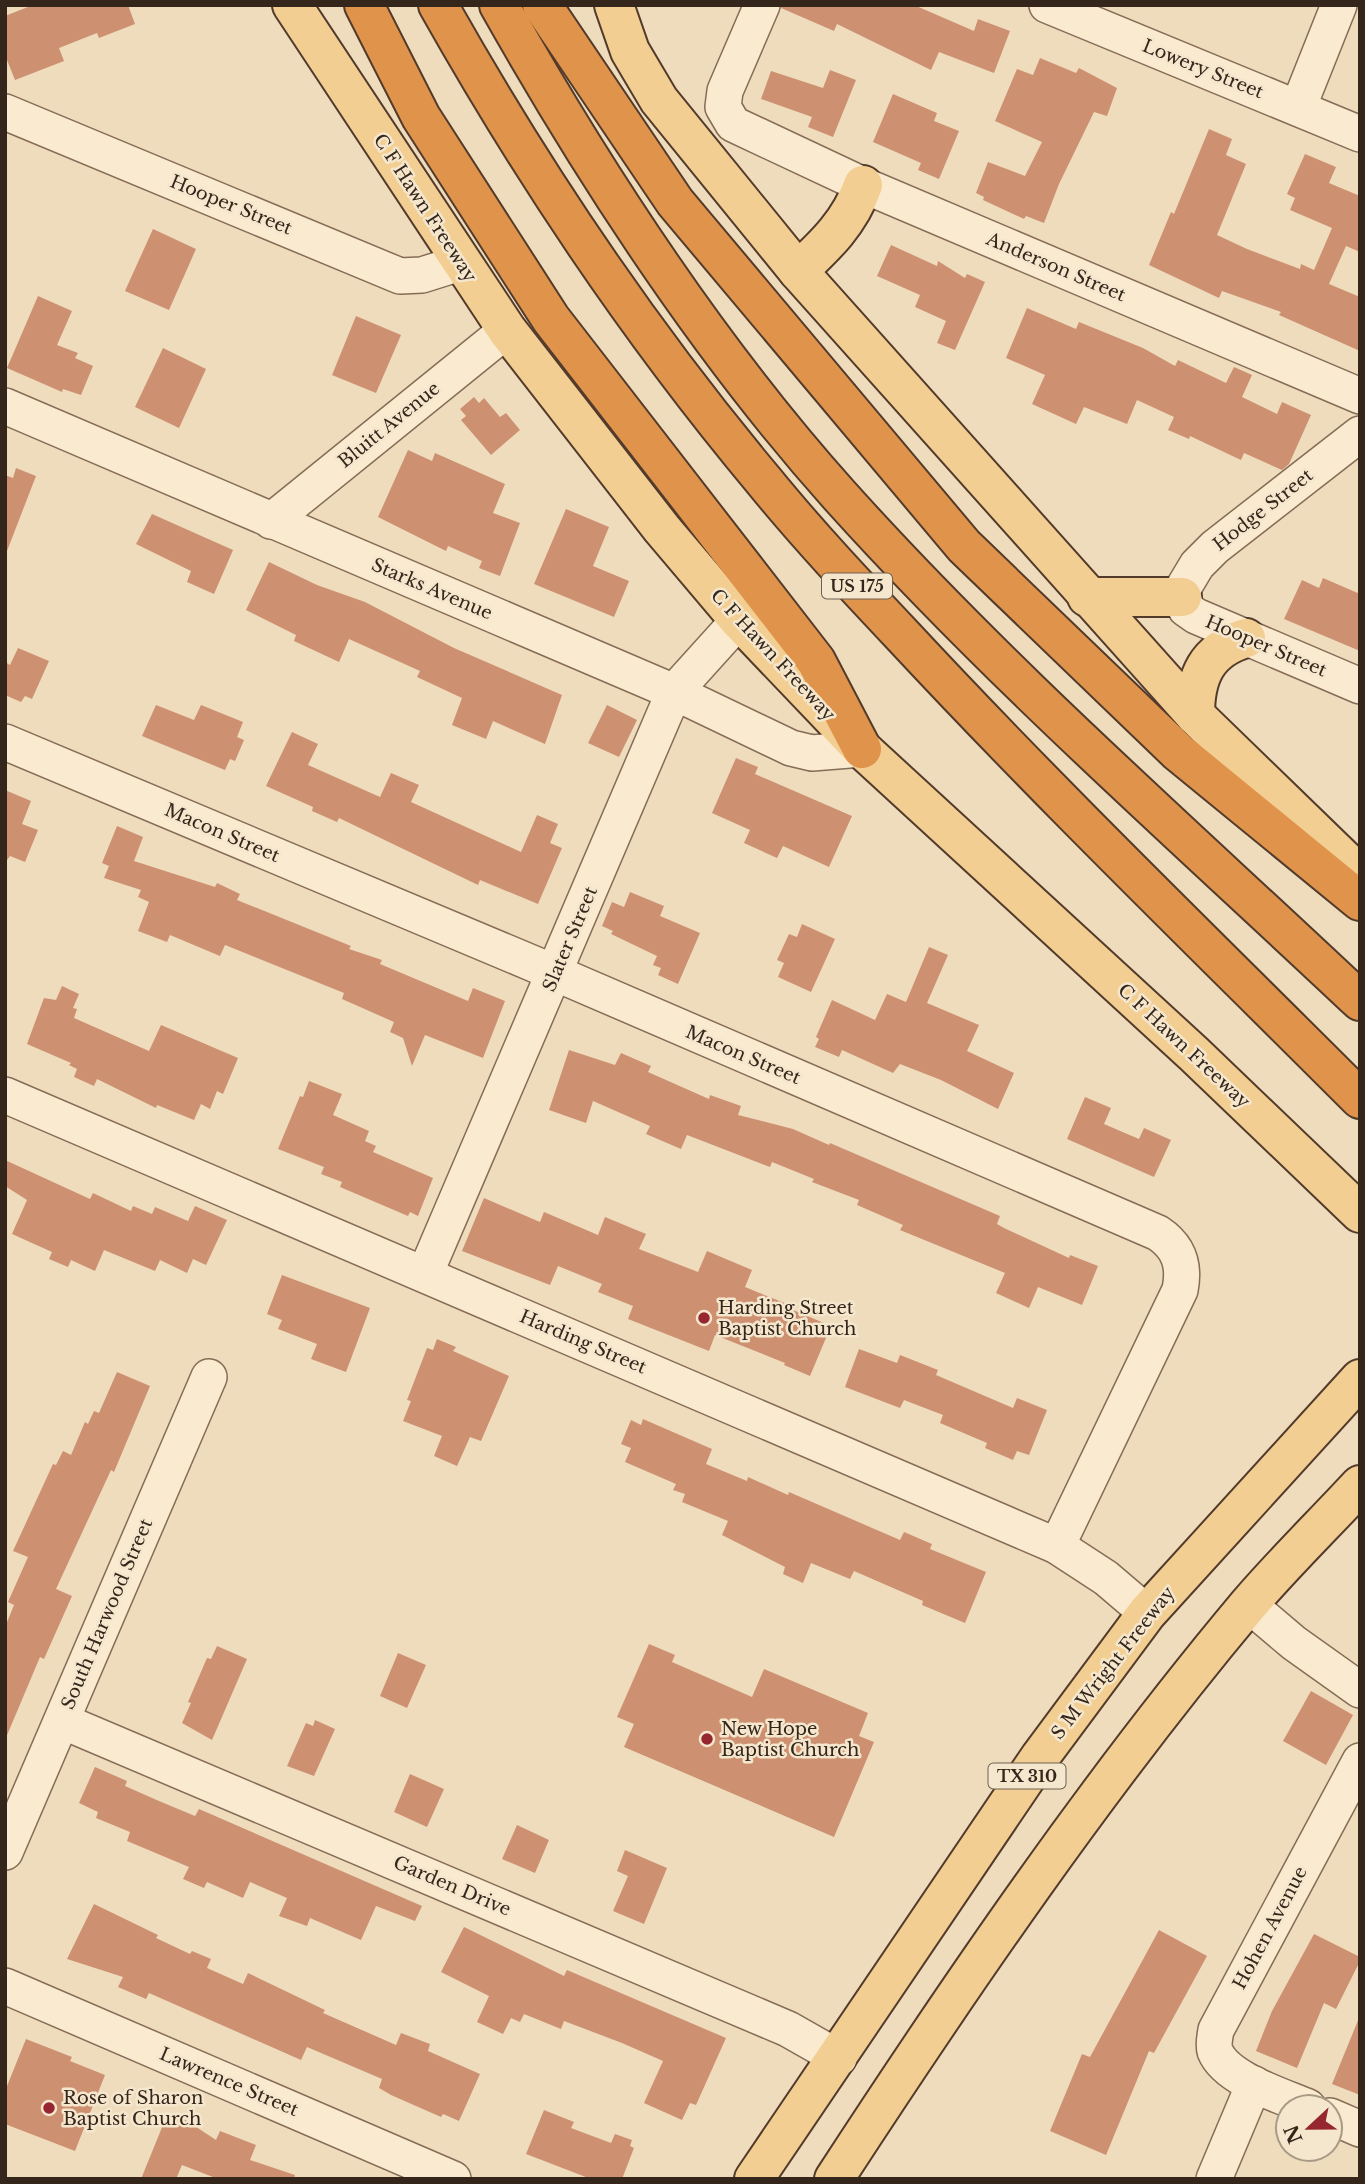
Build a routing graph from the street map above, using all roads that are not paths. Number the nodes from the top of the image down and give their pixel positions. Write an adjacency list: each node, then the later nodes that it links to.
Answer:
1 (292, 5): 14 (main road, C F Hawn Freeway)
2 (364, 5): 29 (highway)
3 (439, 5): 35 (highway, US 175)
4 (499, 5): 33 (highway, US 175)
5 (542, 5): 31 (highway)
6 (614, 5): 15 (main road)
7 (762, 5): 13 (street, Anderson Street)
8 (1047, 5): 10 (street, Lowery Street)
9 (1339, 5): 10 (street)
10 (1297, 108): 12 (street, Lowery Street)
11 (5, 112): 14 (street, Hooper Street)
12 (1360, 134)
13 (863, 185): 15 (main road); 17 (street, Anderson Street)
14 (460, 262): 16 (main road, C F Hawn Freeway)
15 (797, 271): 22 (main road)
16 (507, 330): 20 (street, Bluitt Avenue); 23 (main road, C F Hawn Freeway)
17 (1360, 396)
18 (5, 406): 20 (street, Starks Avenue)
19 (1360, 434): 21 (street, Hodge Street)
20 (271, 521): 26 (street, Starks Avenue)
21 (1186, 586): 22 (main road); 24 (street, Hooper Street)
22 (1087, 597): 27 (main road)
23 (739, 621): 26 (street, Slater Street); 29 (main road, C F Hawn Freeway)
24 (1246, 638): 25 (street, Hooper Street); 27 (main road)
25 (1360, 686)
26 (674, 692): 29 (street, Starks Avenue); 32 (street, Slater Street)
27 (1195, 715): 30 (main road)
28 (5, 742): 32 (street, Macon Street)
29 (862, 749): 36 (main road, C F Hawn Freeway)
30 (1360, 875)
31 (1360, 901)
32 (555, 974): 38 (street, Slater Street); 43 (street, Macon Street)
33 (1360, 1001)
34 (5, 1095): 38 (street, Harding Street)
35 (1360, 1099)
36 (1351, 1200): 37 (main road, C F Hawn Freeway)
37 (1360, 1227)
38 (425, 1274): 43 (street, Harding Street)
39 (1360, 1347): 41 (main road, S M Wright Freeway)
40 (209, 1377): 47 (street, South Harwood Street)
41 (1348, 1390): 45 (main road, S M Wright Freeway / TX 310)
42 (1360, 1485): 44 (main road)
43 (1057, 1546): 45 (street, Harding Street)
44 (1249, 1605): 46 (street); 54 (main road)
45 (1147, 1613): 51 (main road, S M Wright Freeway / TX 310)
46 (1360, 1690)
47 (62, 1721): 49 (street, South Harwood Street); 51 (street, Garden Drive)
48 (1360, 1761): 52 (street, Hohen Avenue)
49 (5, 1852)
50 (7, 1992): 55 (street, Lawrence Street)
51 (839, 2058): 56 (main road, S M Wright Freeway / TX 310)
52 (1254, 2084): 53 (street, Hohen Avenue); 57 (street)
53 (1275, 2093)
54 (842, 2176)
55 (453, 2179)
56 (754, 2179)
57 (1214, 2179)

